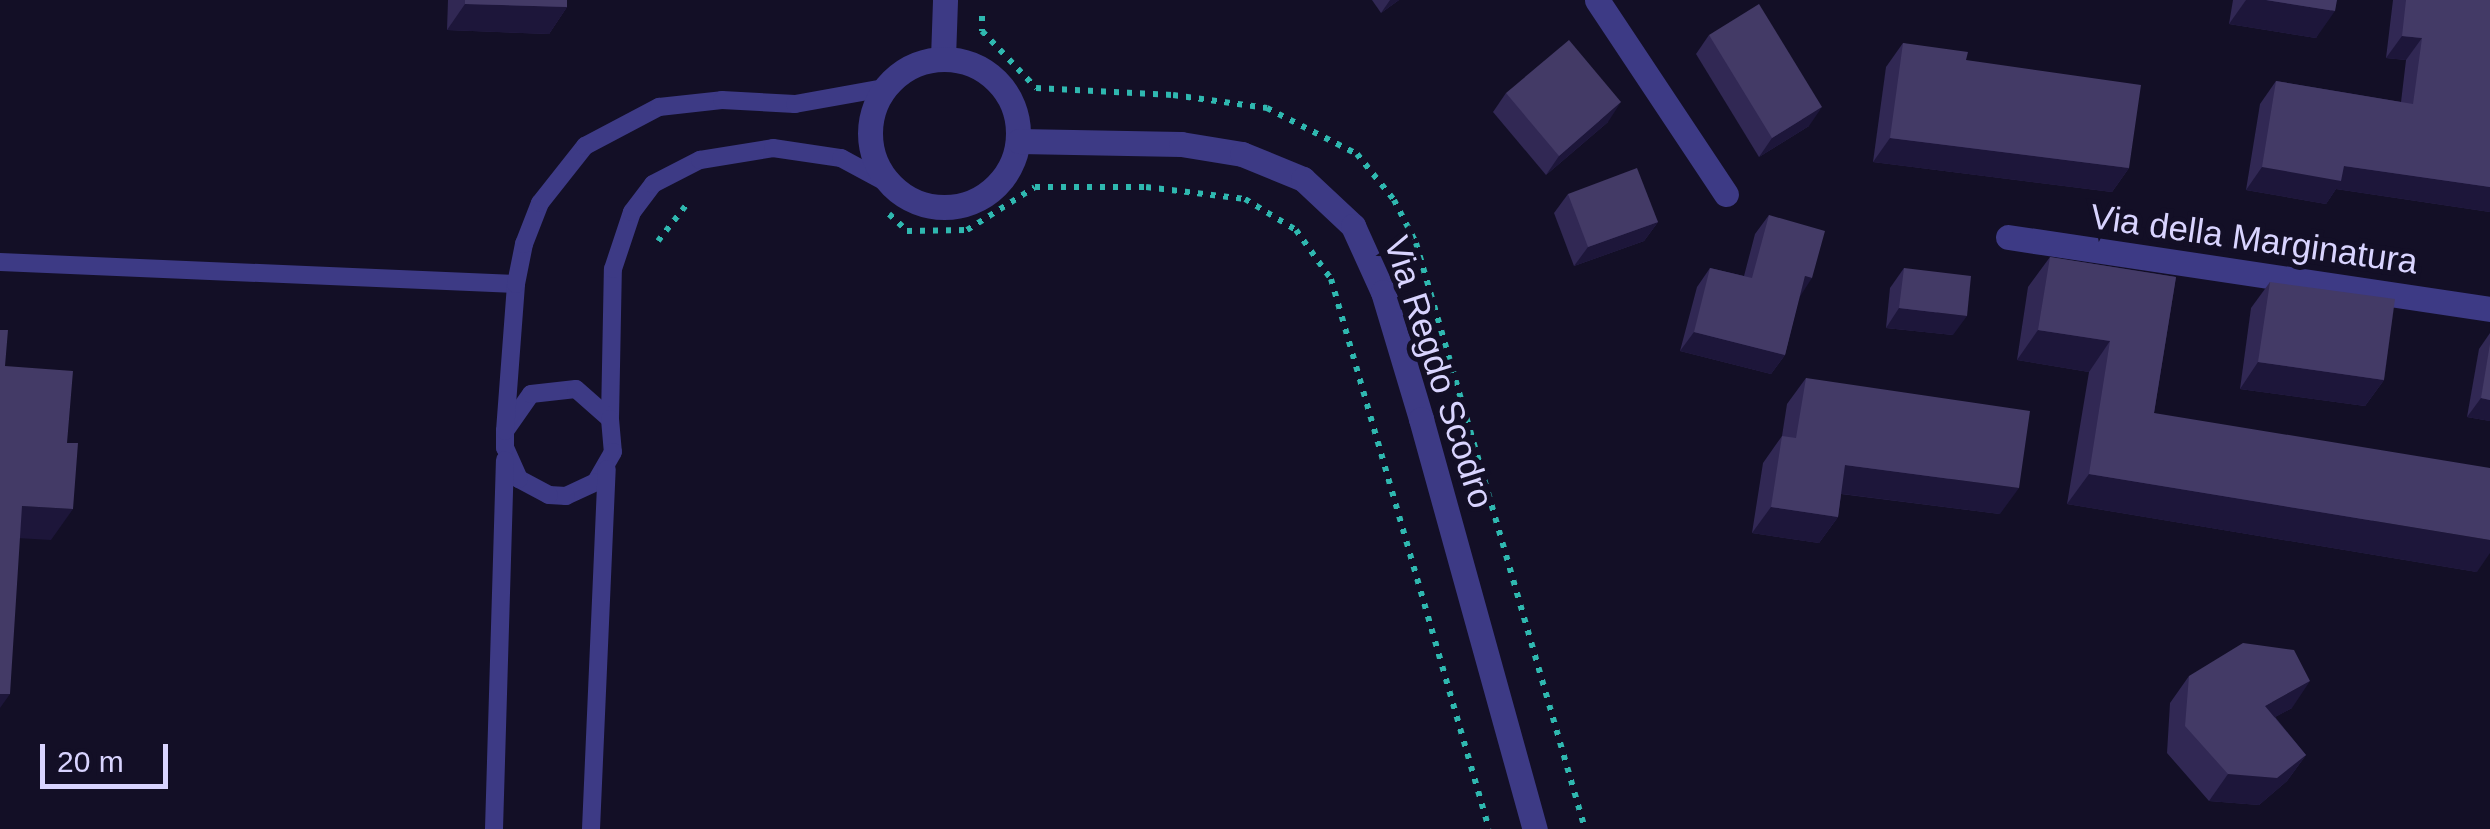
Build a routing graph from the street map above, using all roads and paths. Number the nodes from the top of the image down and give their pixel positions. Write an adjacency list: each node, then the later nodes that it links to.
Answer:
1 (945, 0): 3 (street)
2 (1597, 0): 6 (street)
3 (943, 58): 4 (street); 5 (street)
4 (884, 88): 7 (street); 12 (lane)
5 (1018, 141): 7 (street); 20 (street, Via Regdo Scodro)
6 (1726, 194)
7 (885, 195): 14 (lane); 19 (path)
8 (695, 199): 10 (path)
9 (2008, 237): 13 (street, Via della Marginatura)
10 (654, 252)
11 (0, 262): 12 (lane)
12 (516, 284): 15 (lane)
13 (2490, 309)
14 (610, 419): 15 (lane); 16 (lane)
15 (505, 440): 16 (lane); 17 (lane)
16 (607, 469): 18 (lane)
17 (494, 829)
18 (592, 829)
19 (1489, 829)
20 (1535, 829)

